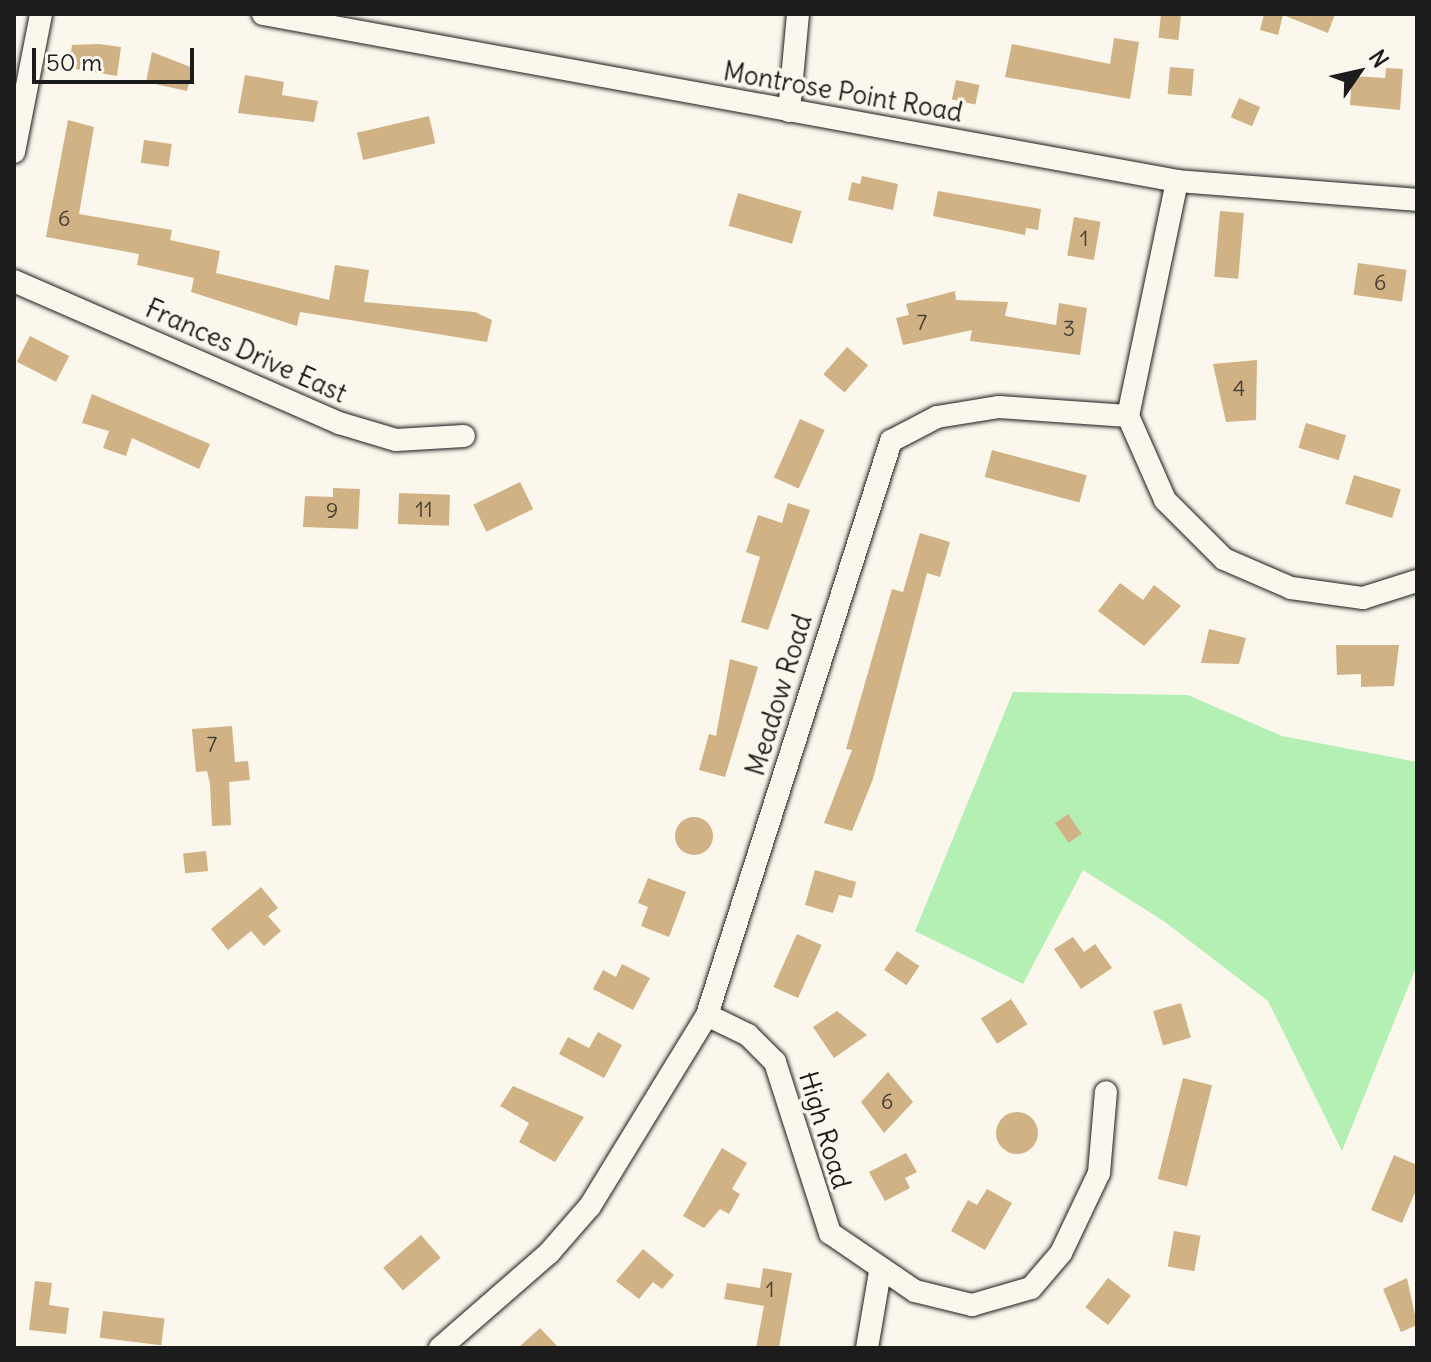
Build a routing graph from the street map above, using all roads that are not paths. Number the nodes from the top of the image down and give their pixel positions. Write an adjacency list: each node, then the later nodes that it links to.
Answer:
1 (41, 14): 5 (street)
2 (263, 14): 4 (street, Montrose Point Road)
3 (798, 14): 4 (street)
4 (789, 111): 6 (street, Montrose Point Road)
5 (14, 152)
6 (1177, 181): 7 (street, Montrose Point Road); 9 (street)
7 (1417, 200)
8 (14, 281): 10 (street, Frances Drive East)
9 (1128, 416): 11 (street); 12 (street, Meadow Road)
10 (464, 436)
11 (1417, 581)
12 (707, 1015): 14 (street, High Road); 15 (street, Meadow Road)
13 (1106, 1092): 14 (street, High Road)
14 (880, 1272): 16 (street)
15 (440, 1348)
16 (867, 1348)

